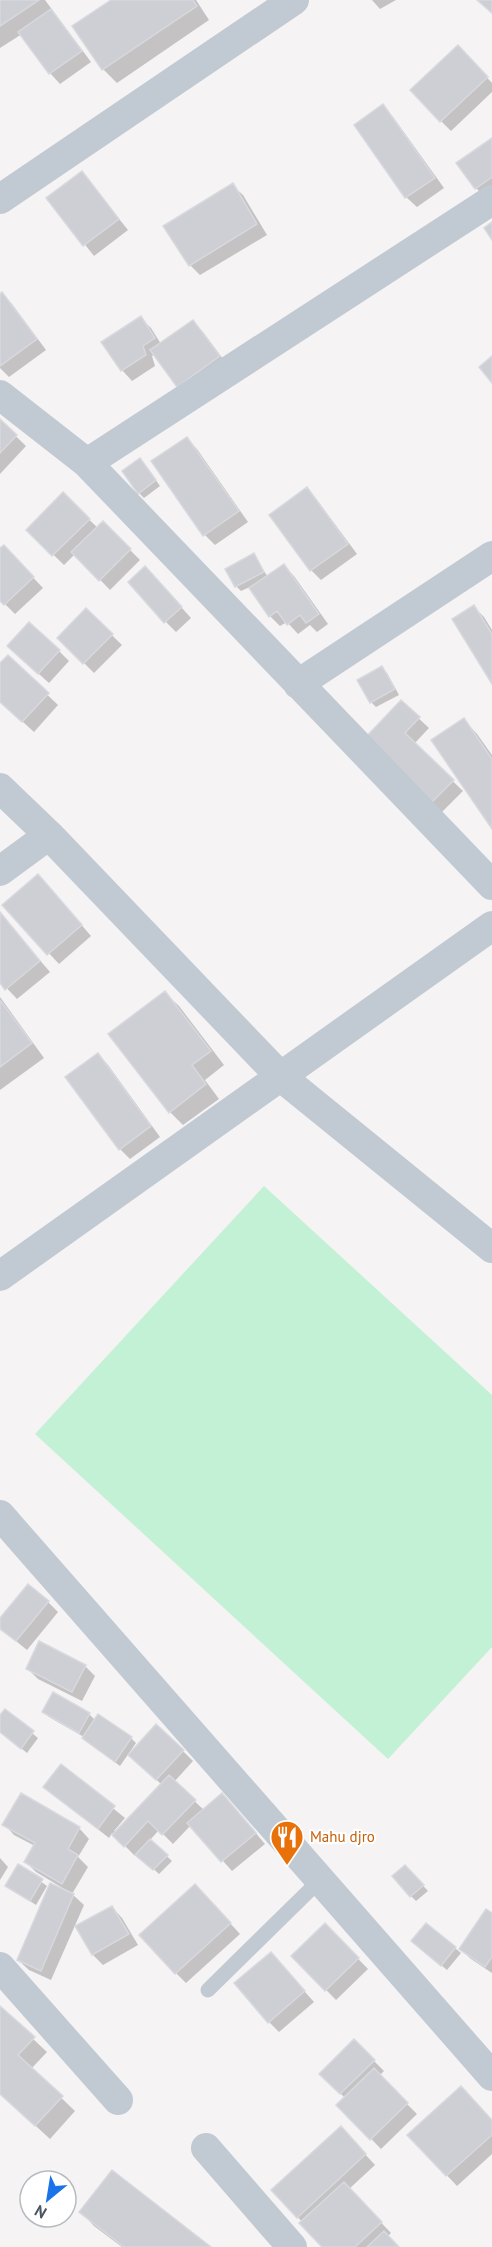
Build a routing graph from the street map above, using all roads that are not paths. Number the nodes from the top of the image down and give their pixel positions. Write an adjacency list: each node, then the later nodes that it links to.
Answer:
1 (294, 0): 2 (street)
2 (0, 198)
3 (492, 200): 5 (street)
4 (0, 395): 5 (street)
5 (87, 463): 7 (street)
6 (492, 556): 7 (street)
7 (297, 684): 11 (street)
8 (0, 788): 9 (street)
9 (49, 835): 10 (street); 13 (street)
10 (0, 871)
11 (492, 885)
12 (492, 926): 13 (street)
13 (280, 1076): 14 (street); 15 (street)
14 (492, 1248)
15 (0, 1276)
16 (0, 1515): 17 (street)
17 (320, 1880): 19 (lane); 20 (street)
18 (0, 1966): 21 (street)
19 (208, 1990)
20 (492, 2076)
21 (118, 2100)
22 (206, 2148): 23 (street)
23 (292, 2247)

